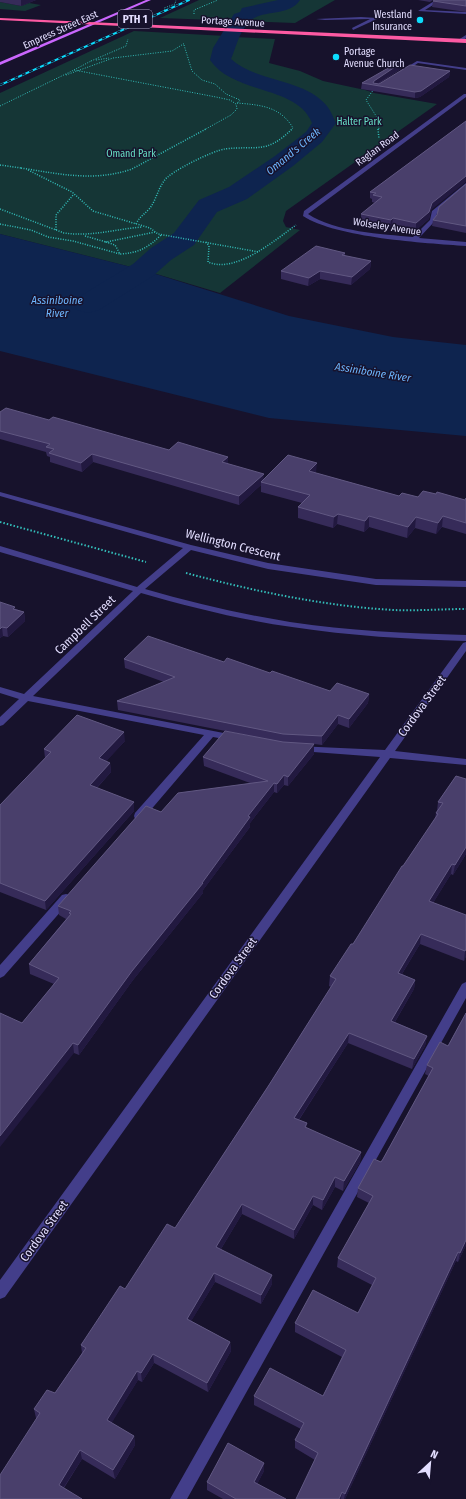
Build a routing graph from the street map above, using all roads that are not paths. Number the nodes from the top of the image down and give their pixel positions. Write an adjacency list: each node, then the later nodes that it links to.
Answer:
1 (140, 0): 16 (main road, Empress Street East)
2 (149, 0): 17 (main road, Empress Street East)
3 (439, 0): 4 (street)
4 (466, 13)
5 (93, 17): 10 (highway, Portage Avenue / PTH 1)
6 (376, 18): 8 (street); 9 (street); 10 (street)
7 (0, 19): 14 (highway, Portage Avenue / PTH 1)
8 (318, 19)
9 (391, 19)
10 (353, 29): 11 (highway, Portage Avenue / PTH 1)
11 (382, 31)
12 (458, 34): 13 (highway)
13 (466, 35): 14 (street)
14 (460, 41): 15 (highway, Portage Avenue / PTH 1)
15 (466, 41)
16 (0, 60)
17 (0, 64)
18 (466, 69): 19 (street)
19 (376, 88)
20 (466, 95): 22 (street, Raglan Road)
21 (466, 185): 23 (street)
22 (307, 219): 23 (street, Wolseley Avenue)
23 (414, 240): 24 (street, Wolseley Avenue)
24 (466, 244)
25 (0, 494): 26 (street, Wellington Crescent)
26 (189, 547): 28 (street, Wellington Crescent); 29 (street, Campbell Street)
27 (0, 549): 29 (street)
28 (466, 584)
29 (139, 590): 30 (street); 33 (street, Campbell Street)
30 (466, 638)
31 (466, 645): 38 (street, Cordova Street)
32 (0, 690): 33 (street)
33 (26, 698): 34 (street, Campbell Street); 35 (street)
34 (0, 723)
35 (212, 733): 36 (street); 40 (street)
36 (247, 740)
37 (290, 747): 38 (street)
38 (388, 754): 39 (street); 44 (street, Cordova Street)
39 (466, 762)
40 (132, 823)
41 (74, 889): 42 (street)
42 (0, 973)
43 (466, 987): 45 (street)
44 (0, 1292)
45 (178, 1499)

